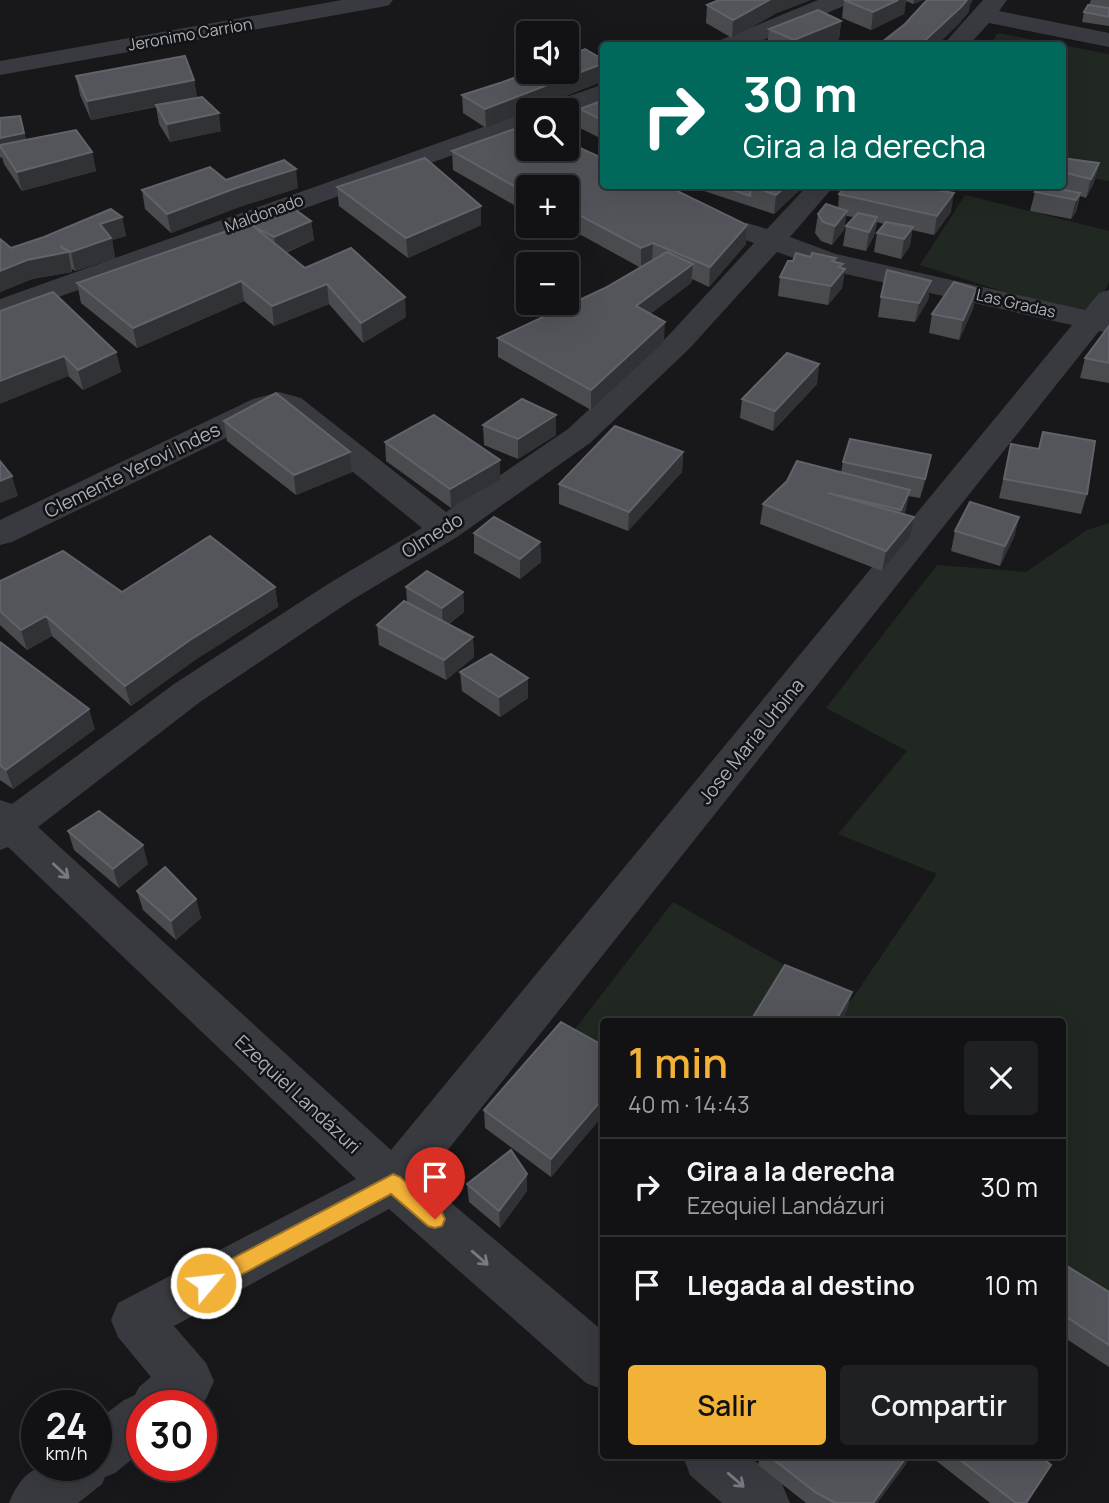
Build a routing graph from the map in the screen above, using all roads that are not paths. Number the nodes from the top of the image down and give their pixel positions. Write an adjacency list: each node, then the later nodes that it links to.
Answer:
1 (381, 0): 7 (street, Jeronimo Carrion)
2 (838, 0): 5 (street)
3 (990, 7): 4 (street); 6 (street)
4 (1109, 40)
5 (737, 42)
6 (958, 42)
7 (0, 68)
8 (600, 92): 9 (street)
9 (579, 100)
10 (516, 127): 14 (street, Maldonado)
11 (818, 189): 13 (street, Olmedo)
12 (720, 219): 13 (street, Las Gradas)
13 (769, 241): 15 (street, Las Gradas); 16 (street, Olmedo)
14 (0, 309)
15 (1103, 314): 19 (street, Jose Maria Urbina)
16 (445, 529): 17 (street, Clemente Yerovi Indes); 18 (street, Olmedo)
17 (0, 534)
18 (4, 824): 19 (street, Ezequiel Landázuri, one-way to 19)
19 (393, 1183): 20 (street, Ezequiel Landázuri, one-way to 20); 21 (street)
20 (600, 1362)
21 (176, 1390)
22 (126, 1431): 23 (street)
23 (112, 1441)
24 (712, 1459): 27 (street, one-way to 27)
25 (63, 1481): 26 (street)
26 (36, 1503)
27 (763, 1503)

